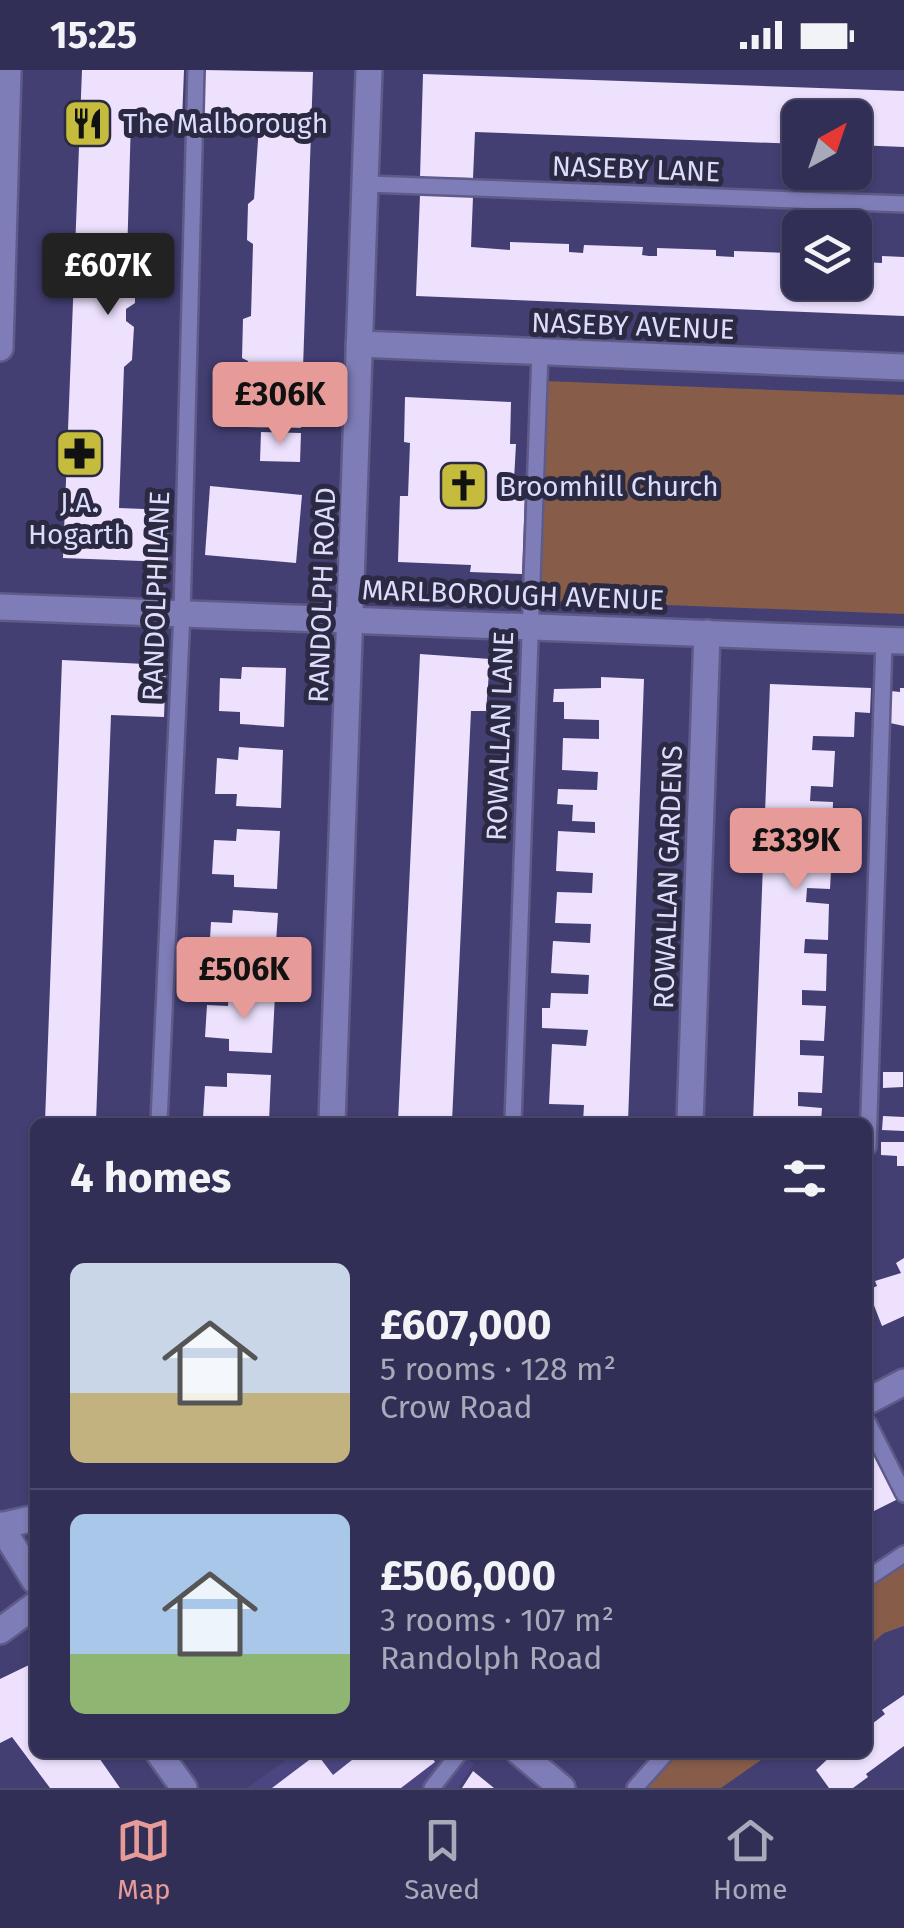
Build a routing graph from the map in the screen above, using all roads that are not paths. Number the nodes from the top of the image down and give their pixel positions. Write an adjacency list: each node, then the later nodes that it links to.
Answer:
1 (8, 70): 6 (street)
2 (196, 70): 12 (lane, RANDOLPH LANE)
3 (370, 70): 4 (street, RANDOLPH ROAD)
4 (367, 184): 5 (lane, NASEBY LANE); 7 (street, RANDOLPH ROAD)
5 (904, 204)
6 (2, 213): 8 (street)
7 (359, 344): 9 (street, NASEBY AVENUE); 13 (street, RANDOLPH ROAD)
8 (0, 348)
9 (540, 352): 10 (street, NASEBY AVENUE); 14 (lane, ROWALLAN LANE)
10 (904, 366)
11 (0, 607): 12 (street, MARLBOROUGH AVENUE)
12 (182, 612): 13 (street, MARLBOROUGH AVENUE); 17 (lane, RANDOLPH LANE)
13 (352, 618): 14 (street, MARLBOROUGH AVENUE); 18 (street, RANDOLPH ROAD)
14 (529, 626): 15 (street, MARLBOROUGH AVENUE); 19 (lane, ROWALLAN LANE)
15 (706, 633): 16 (street, MARLBOROUGH AVENUE); 20 (street, ROWALLAN GARDENS)
16 (894, 640): 21 (lane)
17 (159, 1118)
18 (332, 1118)
19 (513, 1118)
20 (690, 1118)
21 (869, 1118)
22 (904, 1382): 23 (street)
23 (872, 1399)
24 (872, 1430): 25 (lane)
25 (904, 1494)
26 (30, 1519): 27 (street)
27 (0, 1525): 29 (street)
28 (904, 1554): 30 (lane)
29 (30, 1573)
30 (872, 1575)
31 (30, 1610): 32 (street)
32 (0, 1631)
33 (162, 1758): 37 (street)
34 (455, 1758): 38 (lane)
35 (525, 1758): 39 (street)
36 (662, 1758): 40 (lane)
37 (184, 1788)
38 (432, 1788)
39 (562, 1788)
40 (634, 1788)

